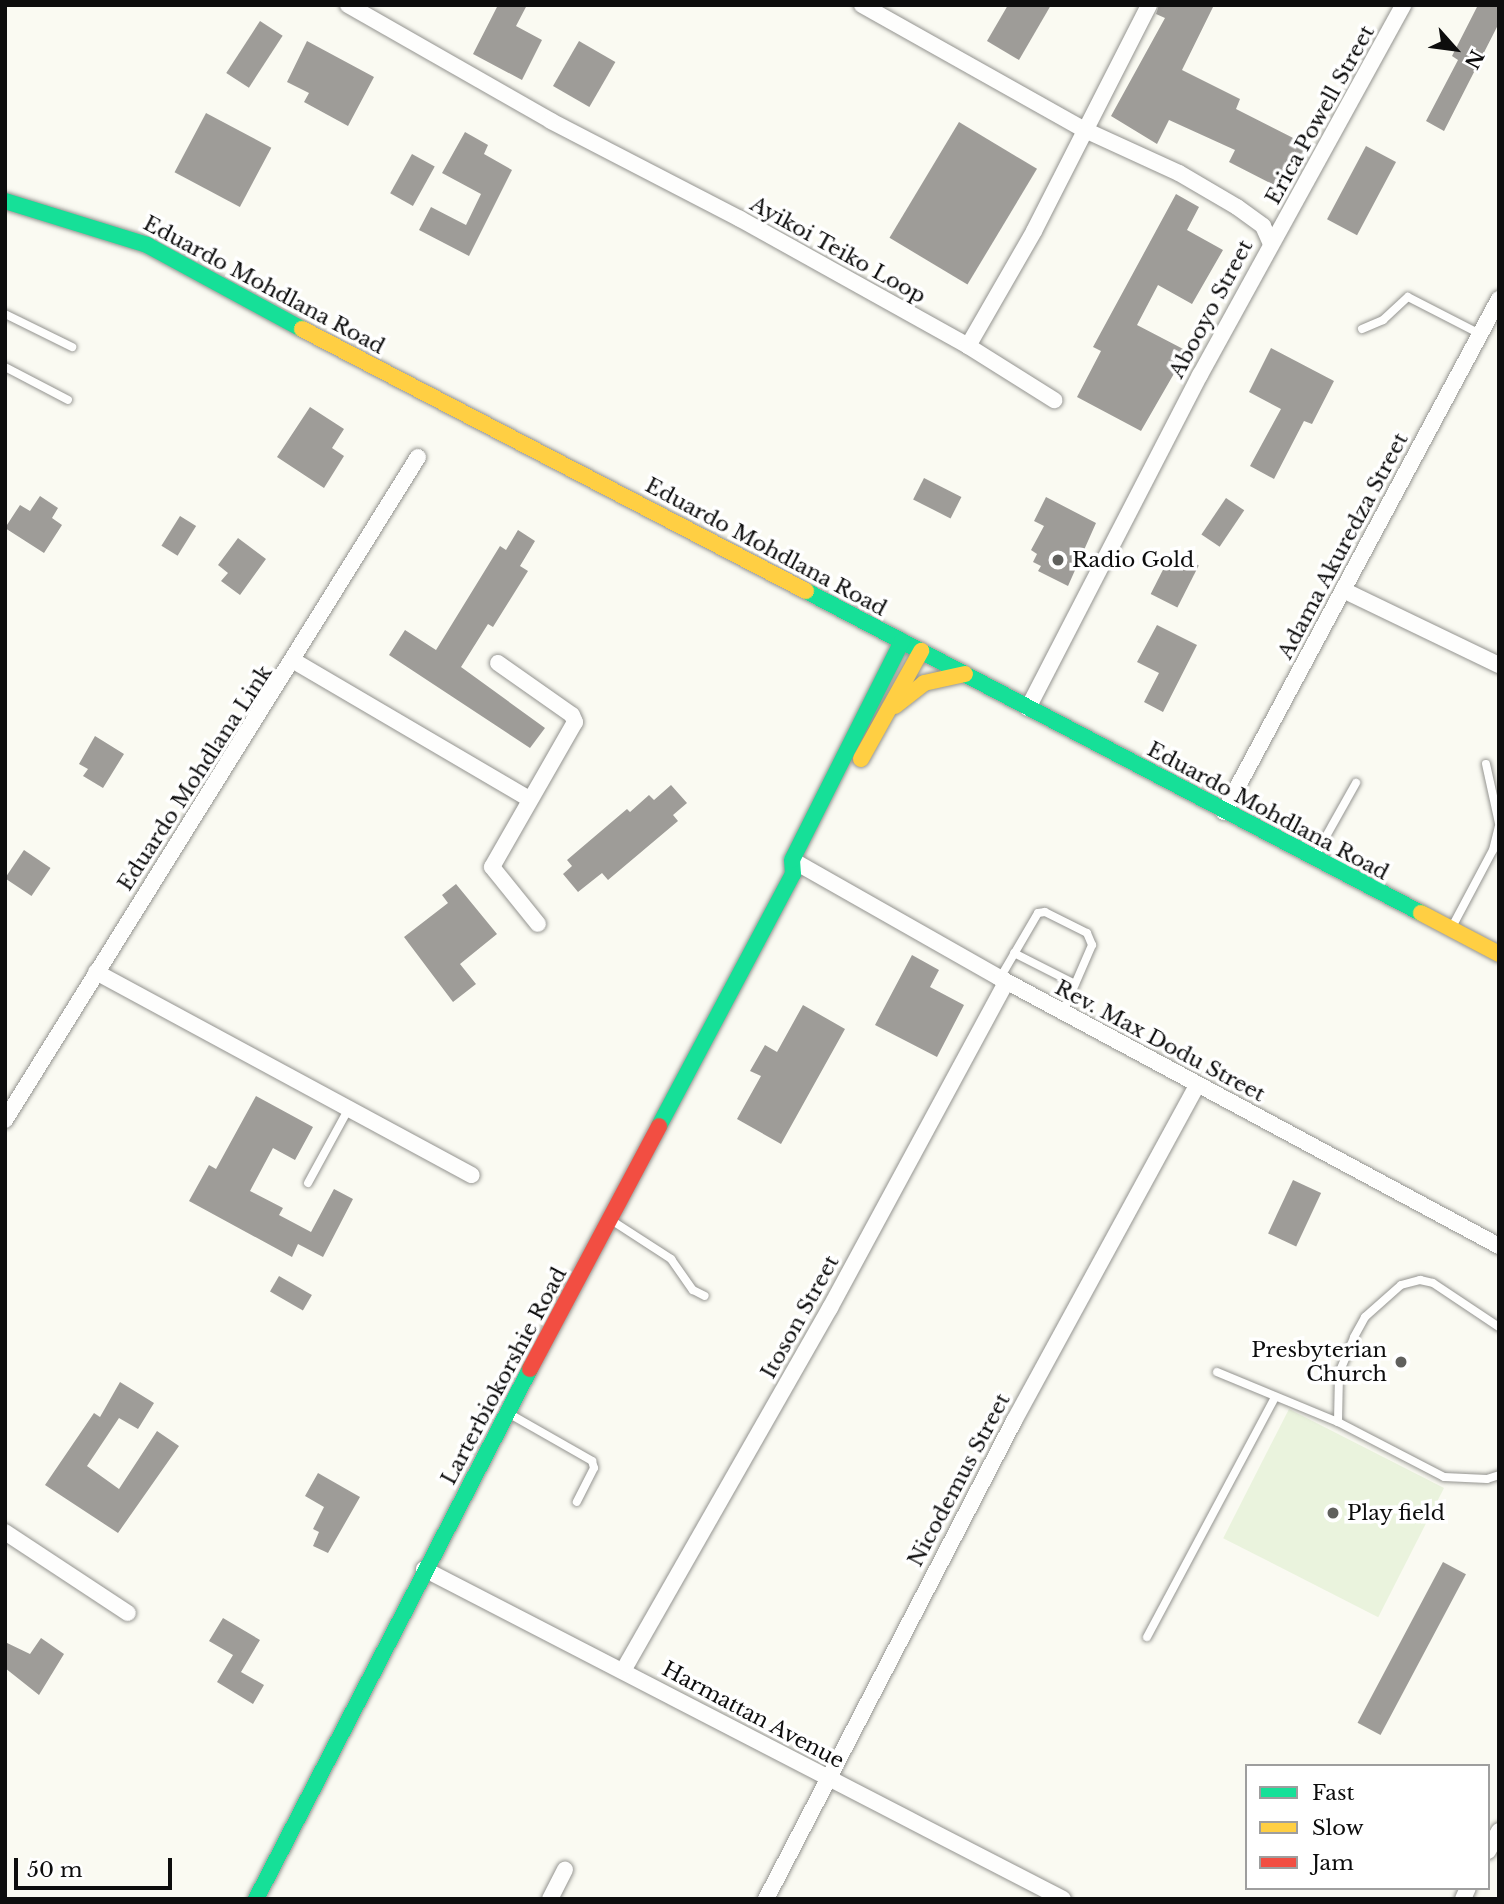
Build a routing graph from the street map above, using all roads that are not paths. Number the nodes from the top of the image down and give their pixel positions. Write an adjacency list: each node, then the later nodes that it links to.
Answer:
1 (348, 5): 12 (street, Ayikoi Teiko Loop)
2 (862, 5): 5 (street, Abooyo Street)
3 (1149, 5): 5 (street)
4 (1403, 5): 7 (street, Erica Powell Street)
5 (1085, 130): 7 (street, Abooyo Street); 12 (street)
6 (5, 201): 19 (main road, Eduardo Mohdlana Road)
7 (1272, 244): 27 (street, Abooyo Street)
8 (1499, 299): 11 (street, Adama Akuredza Street)
9 (5, 314): 13 (lane)
10 (1362, 329): 11 (lane)
11 (1480, 334): 18 (street, Adama Akuredza Street)
12 (968, 346): 16 (street, Ayikoi Teiko Loop)
13 (72, 347)
14 (5, 367): 15 (lane)
15 (68, 400)
16 (1054, 400)
17 (418, 457): 22 (street, Eduardo Mohdlana Link)
18 (1343, 590): 24 (street); 32 (street, Adama Akuredza Street)
19 (875, 628): 20 (main road, Eduardo Mohdlana Road); 26 (main road)
20 (902, 642): 21 (main road, Eduardo Mohdlana Road); 26 (main road, Larterbiokorshie Road)
21 (920, 651): 25 (main road, Eduardo Mohdlana Road); 28 (main road, Larterbiokorshie Road)
22 (294, 661): 31 (street); 40 (street, Eduardo Mohdlana Link)
23 (498, 663): 31 (street)
24 (1499, 665)
25 (965, 674): 27 (main road, Eduardo Mohdlana Road); 28 (main road)
26 (883, 682): 35 (main road, Larterbiokorshie Road)
27 (1028, 708): 32 (main road, Eduardo Mohdlana Road)
28 (887, 712): 35 (main road, Larterbiokorshie Road)
29 (1486, 764): 33 (lane)
30 (1356, 783): 34 (lane)
31 (529, 799): 36 (street)
32 (1224, 812): 34 (main road, Eduardo Mohdlana Road)
33 (1499, 824): 37 (lane)
34 (1314, 858): 37 (main road, Eduardo Mohdlana Road)
35 (797, 867): 41 (street, Rev. Max Dodu Street); 49 (main road, Larterbiokorshie Road)
36 (538, 924)
37 (1451, 929): 39 (main road, Eduardo Mohdlana Road)
38 (1014, 953): 41 (lane); 42 (lane); 42 (lane)
39 (1499, 954)
40 (96, 972): 45 (street); 46 (street, Eduardo Mohdlana Link)
41 (1003, 980): 43 (street, Rev. Max Dodu Street); 63 (street, Itoson Street)
42 (1075, 984): 43 (lane)
43 (1063, 1012): 44 (street, Rev. Max Dodu Street)
44 (1197, 1085): 50 (street, Rev. Max Dodu Street); 64 (street, Nicodemus Street)
45 (349, 1108): 47 (street); 48 (lane)
46 (5, 1120)
47 (472, 1175)
48 (308, 1183)
49 (611, 1220): 51 (lane); 55 (main road, Larterbiokorshie Road)
50 (1499, 1246)
51 (705, 1296)
52 (1499, 1327): 56 (lane)
53 (1217, 1373): 54 (lane)
54 (1274, 1399): 56 (lane); 62 (lane)
55 (508, 1413): 58 (lane); 60 (main road, Larterbiokorshie Road)
56 (1338, 1423): 57 (lane)
57 (1499, 1475)
58 (577, 1502)
59 (5, 1532): 61 (street)
60 (424, 1569): 63 (street, Harmattan Avenue); 68 (main road, Larterbiokorshie Road)
61 (128, 1613)
62 (1147, 1637)
63 (624, 1669): 64 (street, Harmattan Avenue)
64 (827, 1779): 70 (street, Nicodemus Street); 71 (street, Harmattan Avenue)
65 (1499, 1831): 66 (street)
66 (1490, 1847)
67 (565, 1870): 69 (street)
68 (256, 1899)
69 (550, 1899)
70 (766, 1899)
71 (1063, 1899)

